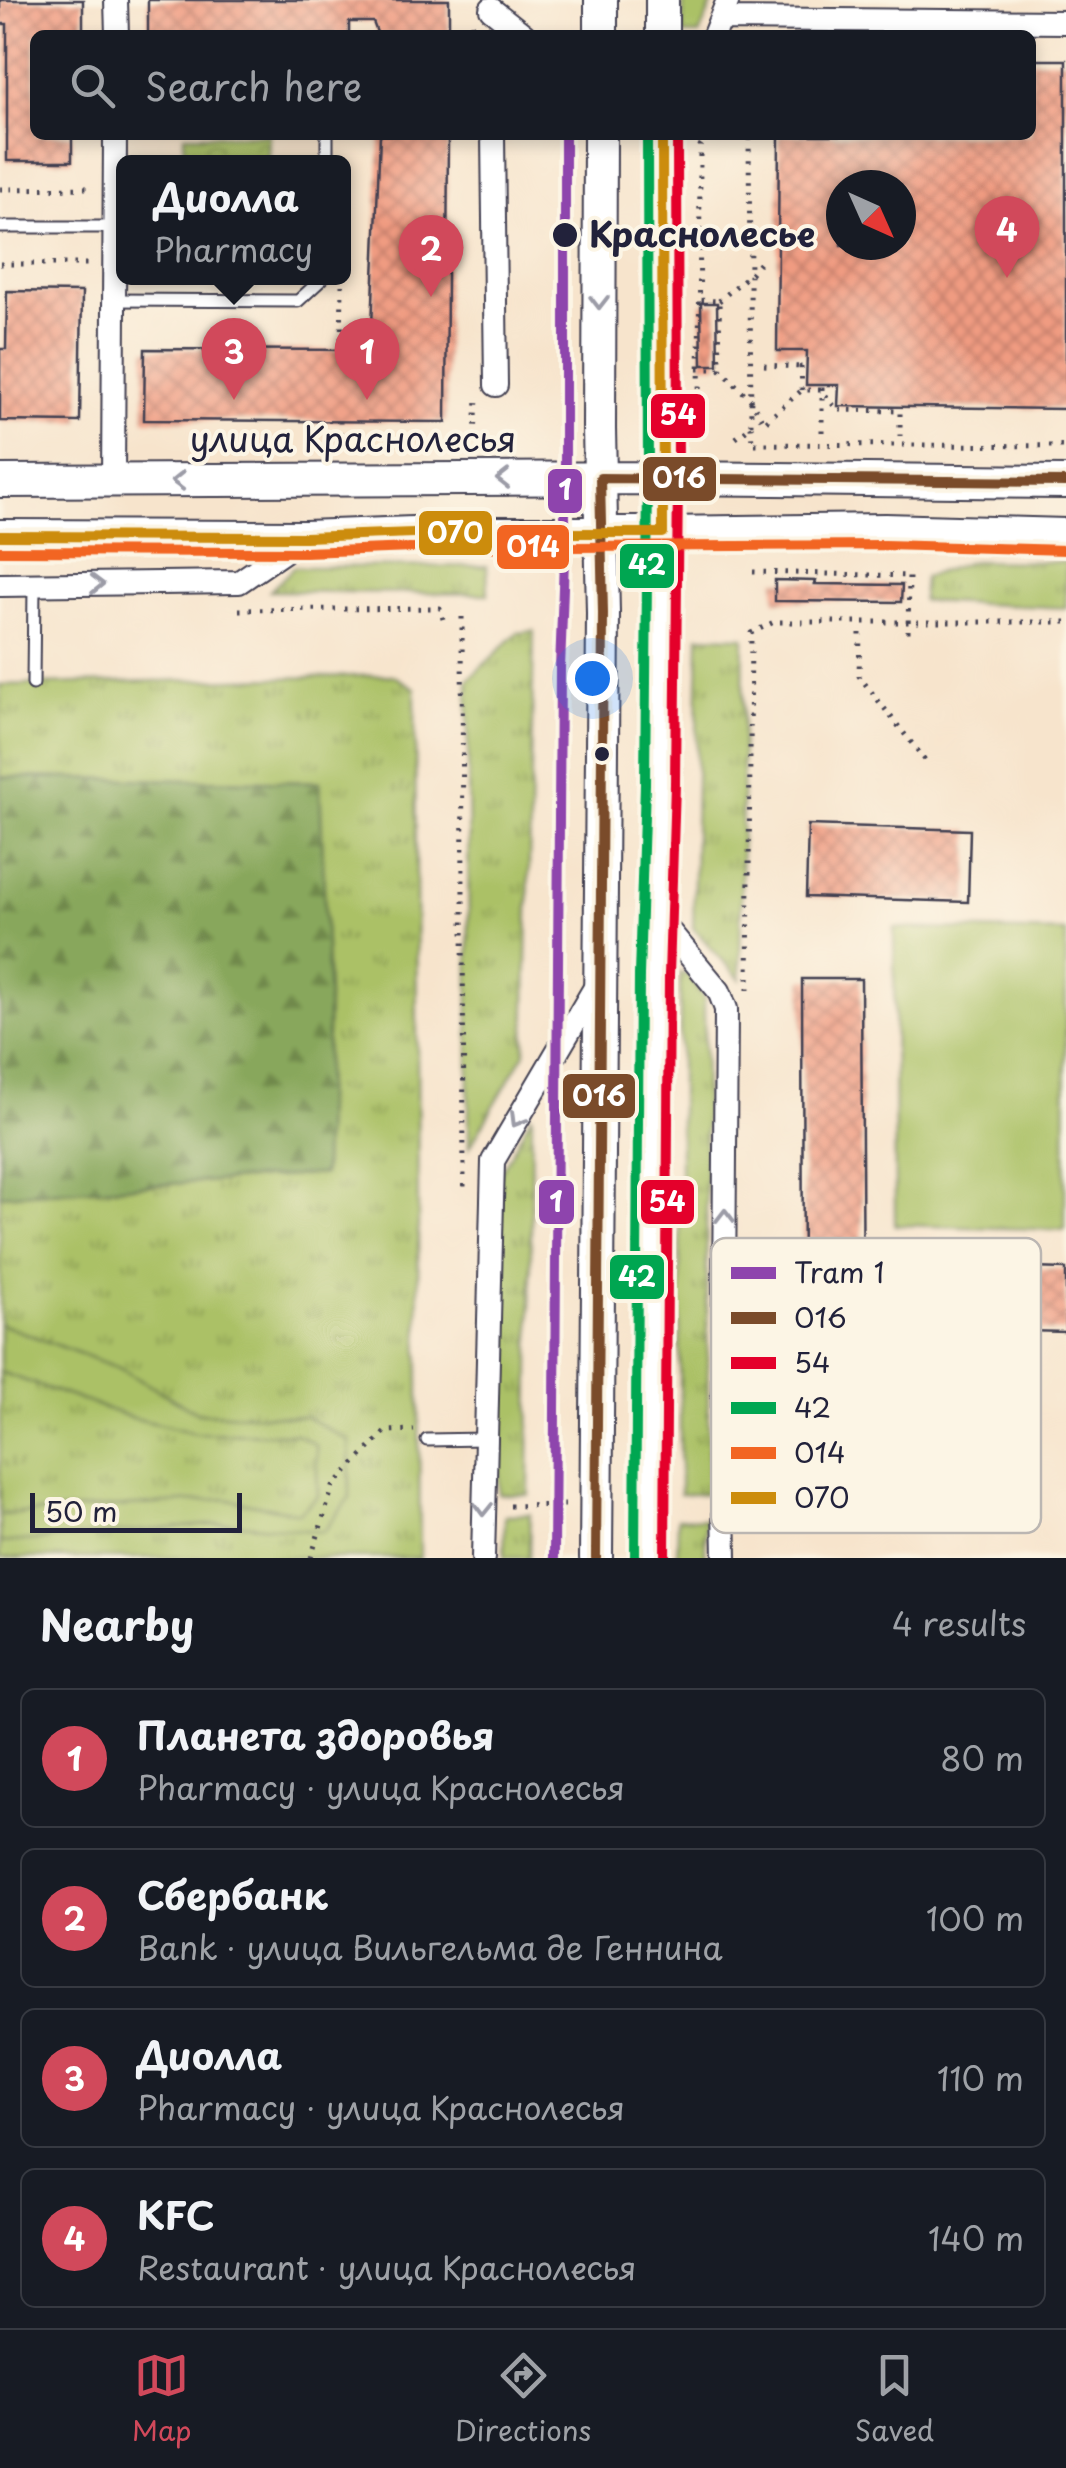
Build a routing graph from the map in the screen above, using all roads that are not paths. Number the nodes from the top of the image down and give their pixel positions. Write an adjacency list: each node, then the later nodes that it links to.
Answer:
1 (116, 0): 8 (street)
2 (601, 0): 11 (main road)
3 (662, 0): 12 (main road)
4 (491, 4): 9 (street); 10 (street)
5 (721, 18): 7 (street)
6 (1066, 22): 7 (street)
7 (869, 27)
8 (116, 30)
9 (492, 30)
10 (519, 30)
11 (601, 30)
12 (662, 30)
13 (116, 140): 18 (street)
14 (493, 140): 21 (street)
15 (600, 140): 22 (main road, one-way to 22)
16 (663, 140): 23 (main road)
17 (0, 227): 18 (lane)
18 (113, 227): 20 (street)
19 (315, 285): 20 (lane)
20 (113, 300): 25 (street)
21 (496, 385)
22 (600, 478): 23 (main road, улица Краснолесья); 25 (main road, улица Краснолесья, one-way to 25); 27 (main road)
23 (663, 478): 26 (main road, улица Краснолесья); 28 (main road)
24 (0, 480): 25 (main road, улица Краснолесья)
25 (113, 481)
26 (1066, 482)
27 (602, 533): 28 (main road); 31 (main road); 36 (main road)
28 (662, 533): 29 (main road); 35 (main road)
29 (1066, 535)
30 (0, 536): 31 (main road)
31 (305, 537): 33 (street, one-way to 31)
32 (0, 585): 33 (street)
33 (34, 585): 34 (lane)
34 (33, 684)
35 (656, 914): 37 (street, one-way to 35); 43 (main road)
36 (602, 976): 38 (street, one-way to 38); 42 (main road)
37 (724, 1238)
38 (485, 1438): 39 (lane); 41 (street, one-way to 41)
39 (427, 1440)
40 (724, 1533): 44 (street)
41 (483, 1558)
42 (596, 1558)
43 (650, 1558)
44 (724, 1558)

